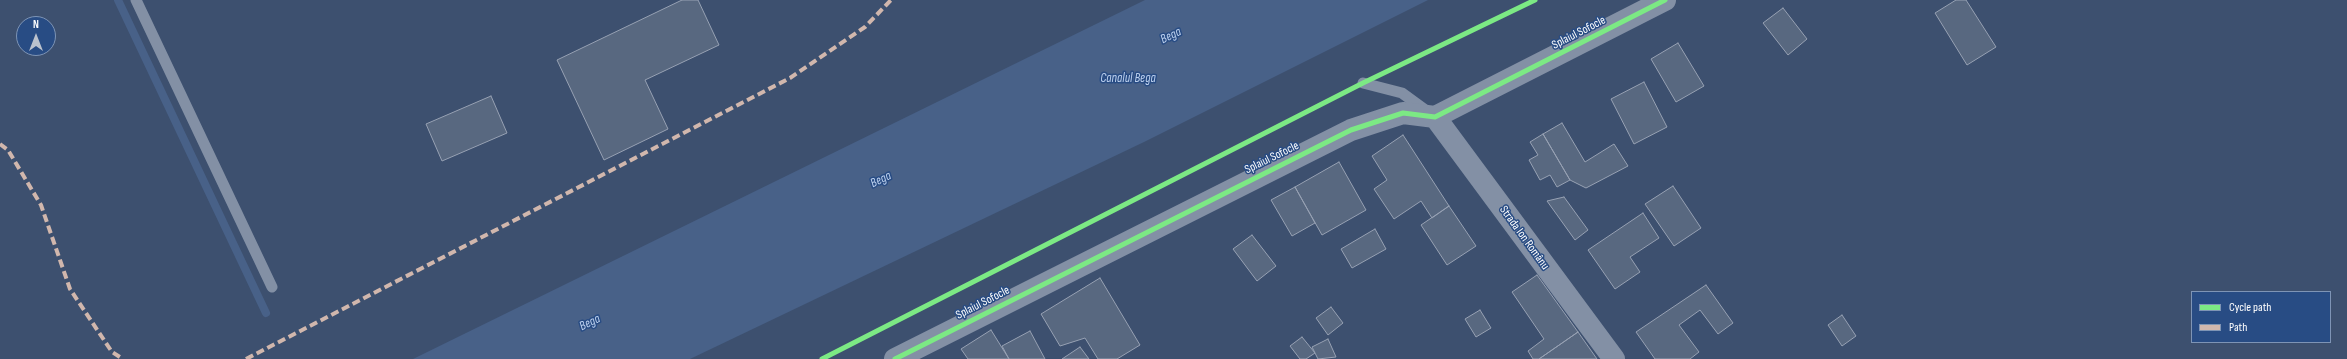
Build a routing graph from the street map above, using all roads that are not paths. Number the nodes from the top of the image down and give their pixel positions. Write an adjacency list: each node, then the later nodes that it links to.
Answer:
1 (136, 0): 5 (lane)
2 (1665, 0): 4 (street, Splaiul Sofocle)
3 (1363, 83): 4 (lane)
4 (1435, 117): 6 (street, Splaiul Sofocle); 7 (street, Strada Ion Românu)
5 (272, 287)
6 (895, 359)
7 (1614, 359)

